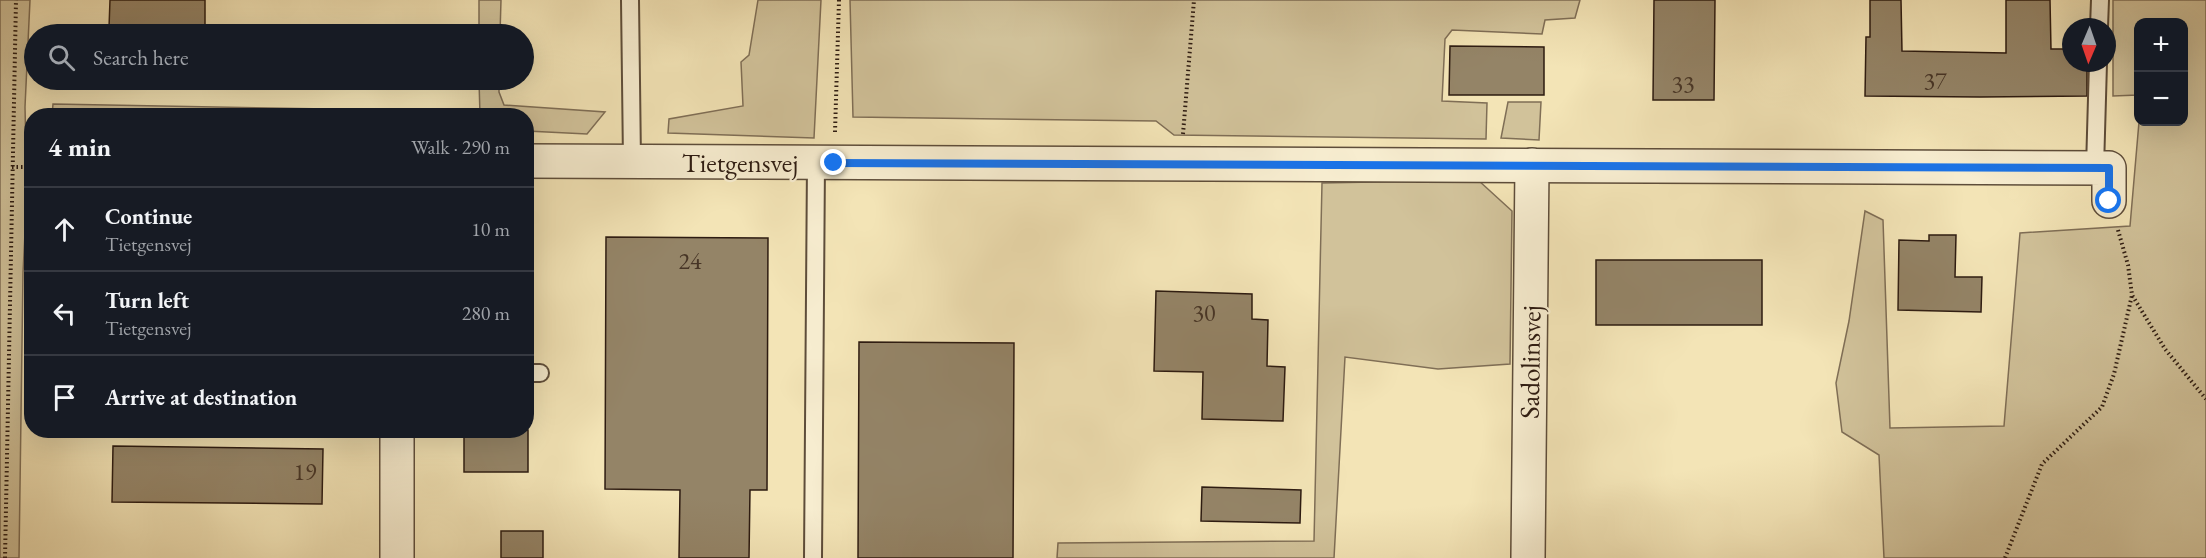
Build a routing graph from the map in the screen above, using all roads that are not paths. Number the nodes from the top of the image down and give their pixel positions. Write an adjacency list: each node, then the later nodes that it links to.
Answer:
1 (630, 0): 6 (lane)
2 (2100, 0): 3 (lane)
3 (2099, 18)
4 (2098, 72): 9 (lane)
5 (534, 161): 6 (street, Tietgensvej)
6 (632, 161): 7 (street, Tietgensvej)
7 (825, 163): 8 (street, Tietgensvej); 13 (lane)
8 (1532, 165): 9 (street, Tietgensvej); 14 (street, Sadolinsvej)
9 (2095, 168): 10 (street)
10 (2109, 201)
11 (397, 438): 12 (street)
12 (397, 558)
13 (813, 558)
14 (1528, 558)

